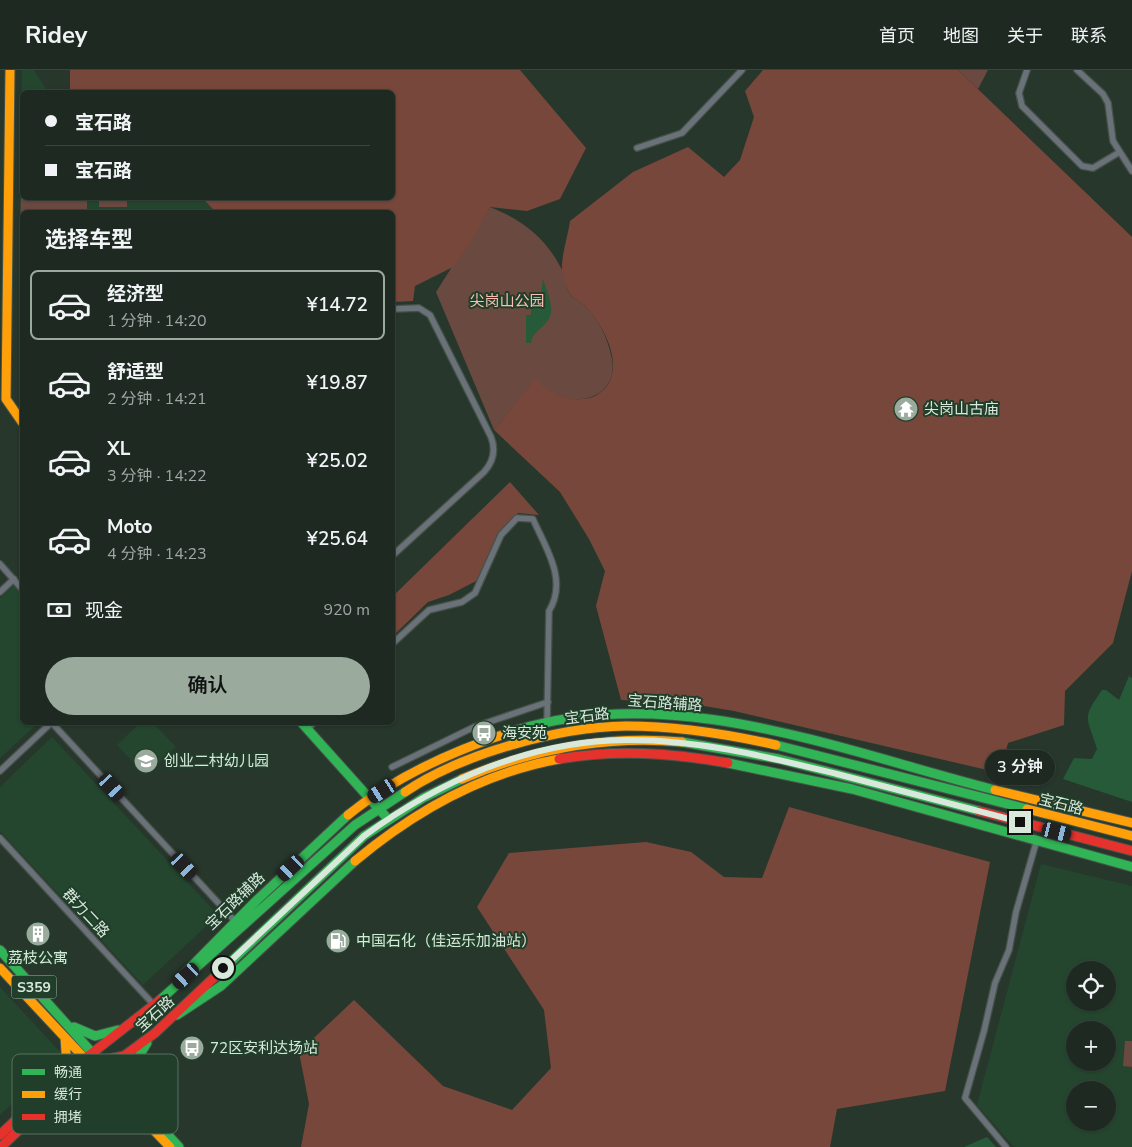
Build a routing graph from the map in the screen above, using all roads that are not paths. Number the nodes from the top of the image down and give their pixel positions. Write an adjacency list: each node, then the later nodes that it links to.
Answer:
1 (10, 70): 7 (main road)
2 (742, 70): 5 (street)
3 (1027, 70): 6 (street)
4 (1077, 70): 6 (street)
5 (637, 148)
6 (1118, 152): 8 (street)
7 (5, 163): 10 (main road)
8 (1132, 171)
9 (395, 309): 14 (street)
10 (4, 323): 11 (main road)
11 (3, 400): 12 (main road); 13 (main road)
12 (0, 409)
13 (20, 420)
14 (395, 553)
15 (0, 564): 16 (street)
16 (14, 579): 17 (street); 18 (street)
17 (20, 586)
18 (0, 592)
19 (395, 641): 20 (street)
20 (548, 702): 21 (street); 25 (street)
21 (547, 724): 27 (main road, 宝石路辅路); 30 (main road, 宝石路辅路)
22 (50, 725): 26 (street)
23 (54, 725): 38 (street)
24 (307, 725): 27 (main road)
25 (392, 767)
26 (0, 771)
27 (370, 799): 28 (main road); 38 (main road, 宝石路辅路)
28 (378, 808): 29 (main road); 31 (main road, 宝石路 / S359); 41 (main road, 宝石路 / S359)
29 (388, 819): 36 (main road, 宝石路); 43 (main road, 宝石路)
30 (1132, 823)
31 (1102, 828): 32 (main road); 33 (main road, 宝石路 / S359)
32 (1132, 830)
33 (1132, 836)
34 (0, 838): 42 (street, 群力二路)
35 (1036, 842): 37 (main road); 43 (main road); 62 (street)
36 (1132, 851)
37 (1132, 867)
38 (234, 920): 41 (main road, 宝石路辅路)
39 (0, 950): 44 (main road, S359)
40 (0, 968): 47 (main road, S359)
41 (161, 998): 42 (main road, 宝石路 / S359)
42 (154, 1005): 45 (main road, 宝石路 / S359)
43 (172, 1017): 46 (main road, 宝石路)
44 (69, 1024): 45 (main road, S359); 50 (main road, S359)
45 (130, 1025): 51 (main road, 宝石路)
46 (155, 1033): 52 (main road, 宝石路); 53 (main road)
47 (65, 1038): 48 (main road); 49 (main road, S359)
48 (67, 1054)
49 (84, 1054)
50 (87, 1054)
51 (94, 1054)
52 (127, 1054)
53 (140, 1054)
54 (12, 1124): 58 (main road)
55 (14, 1134): 59 (main road)
56 (158, 1134): 60 (main road)
57 (167, 1134): 61 (main road)
58 (0, 1135)
59 (1, 1147)
60 (170, 1147)
61 (179, 1147)
62 (1006, 1147)

